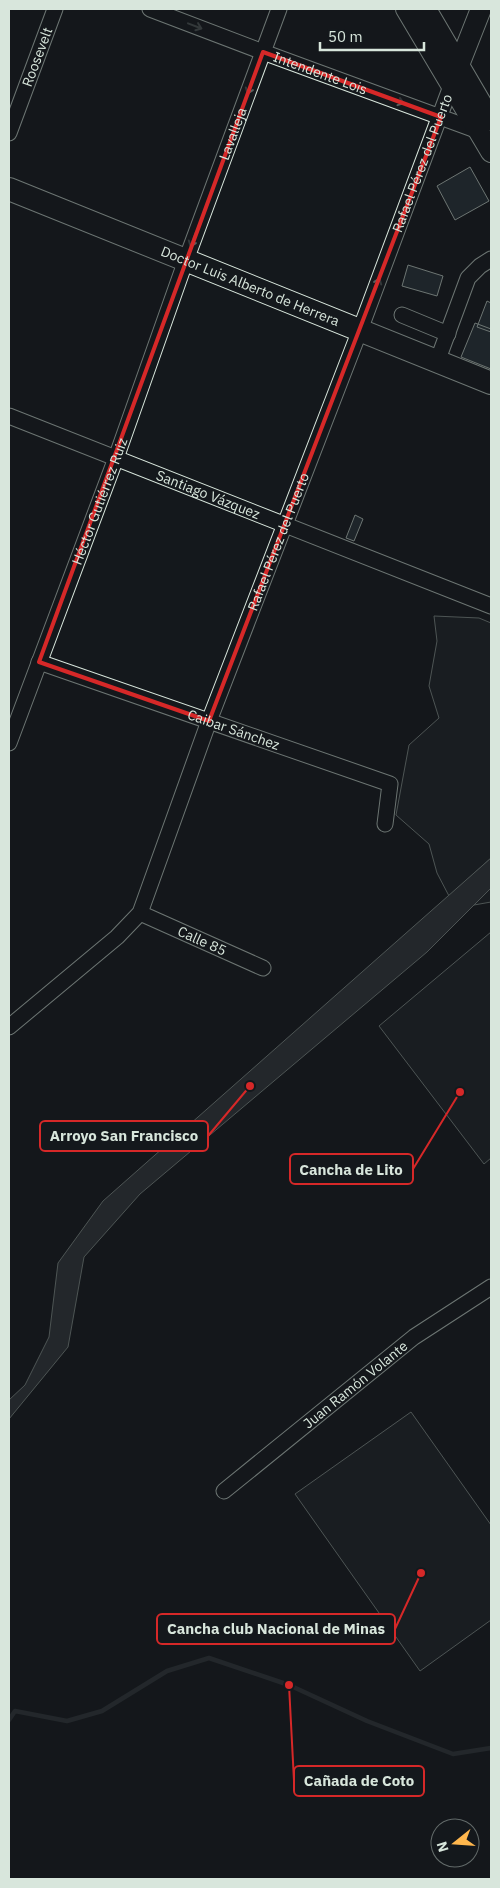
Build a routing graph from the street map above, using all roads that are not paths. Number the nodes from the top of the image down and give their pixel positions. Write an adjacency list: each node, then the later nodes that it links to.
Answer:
1 (55, 9): 12 (street, Roosevelt)
2 (150, 9): 7 (street, Intendente Lois, one-way to 7)
3 (279, 9): 7 (street, Lavalleja)
4 (406, 9): 9 (main road)
5 (426, 9): 8 (main road)
6 (481, 9): 8 (main road, Rafael Pérez del Puerto)
7 (263, 52): 10 (street, Intendente Lois, one-way to 10); 16 (street, Lavalleja, one-way to 16)
8 (459, 66): 9 (main road, Rafael Pérez del Puerto); 11 (main road)
9 (451, 86): 10 (street, Rafael Pérez del Puerto); 11 (main road)
10 (440, 117): 11 (street, Intendente Lois); 18 (street, Rafael Pérez del Puerto, one-way to 10)
11 (487, 129): 13 (main road)
12 (9, 133)
13 (491, 152)
14 (9, 189): 16 (highway, Doctor Luis Alberto de Herrera)
15 (491, 259): 19 (street)
16 (186, 260): 18 (highway, Doctor Luis Alberto de Herrera); 23 (street, Héctor Gutiérrez Ruiz)
17 (402, 315): 19 (street)
18 (360, 330): 20 (highway, Doctor Luis Alberto de Herrera); 24 (street, Rafael Pérez del Puerto)
19 (448, 334): 20 (street)
20 (438, 362): 21 (highway, Doctor Luis Alberto de Herrera)
21 (491, 383)
22 (9, 416): 23 (street, Santiago Vázquez)
23 (116, 458): 24 (street, Santiago Vázquez); 26 (street, Héctor Gutiérrez Ruiz)
24 (285, 524): 25 (street, Santiago Vázquez); 27 (street, Rafael Pérez del Puerto)
25 (490, 602)
26 (39, 662): 27 (street, Caibar Sánchez); 28 (street, Héctor Gutiérrez Ruiz)
27 (209, 721): 29 (street, Caibar Sánchez); 30 (street, Rafael Pérez del Puerto)
28 (9, 743)
29 (385, 824)
30 (140, 913): 31 (street, Calle 85); 32 (street, Rafael Pérez del Puerto)
31 (263, 968)
32 (9, 1027)
33 (491, 1287): 34 (street, Juan Ramón Volante)
34 (224, 1491)

